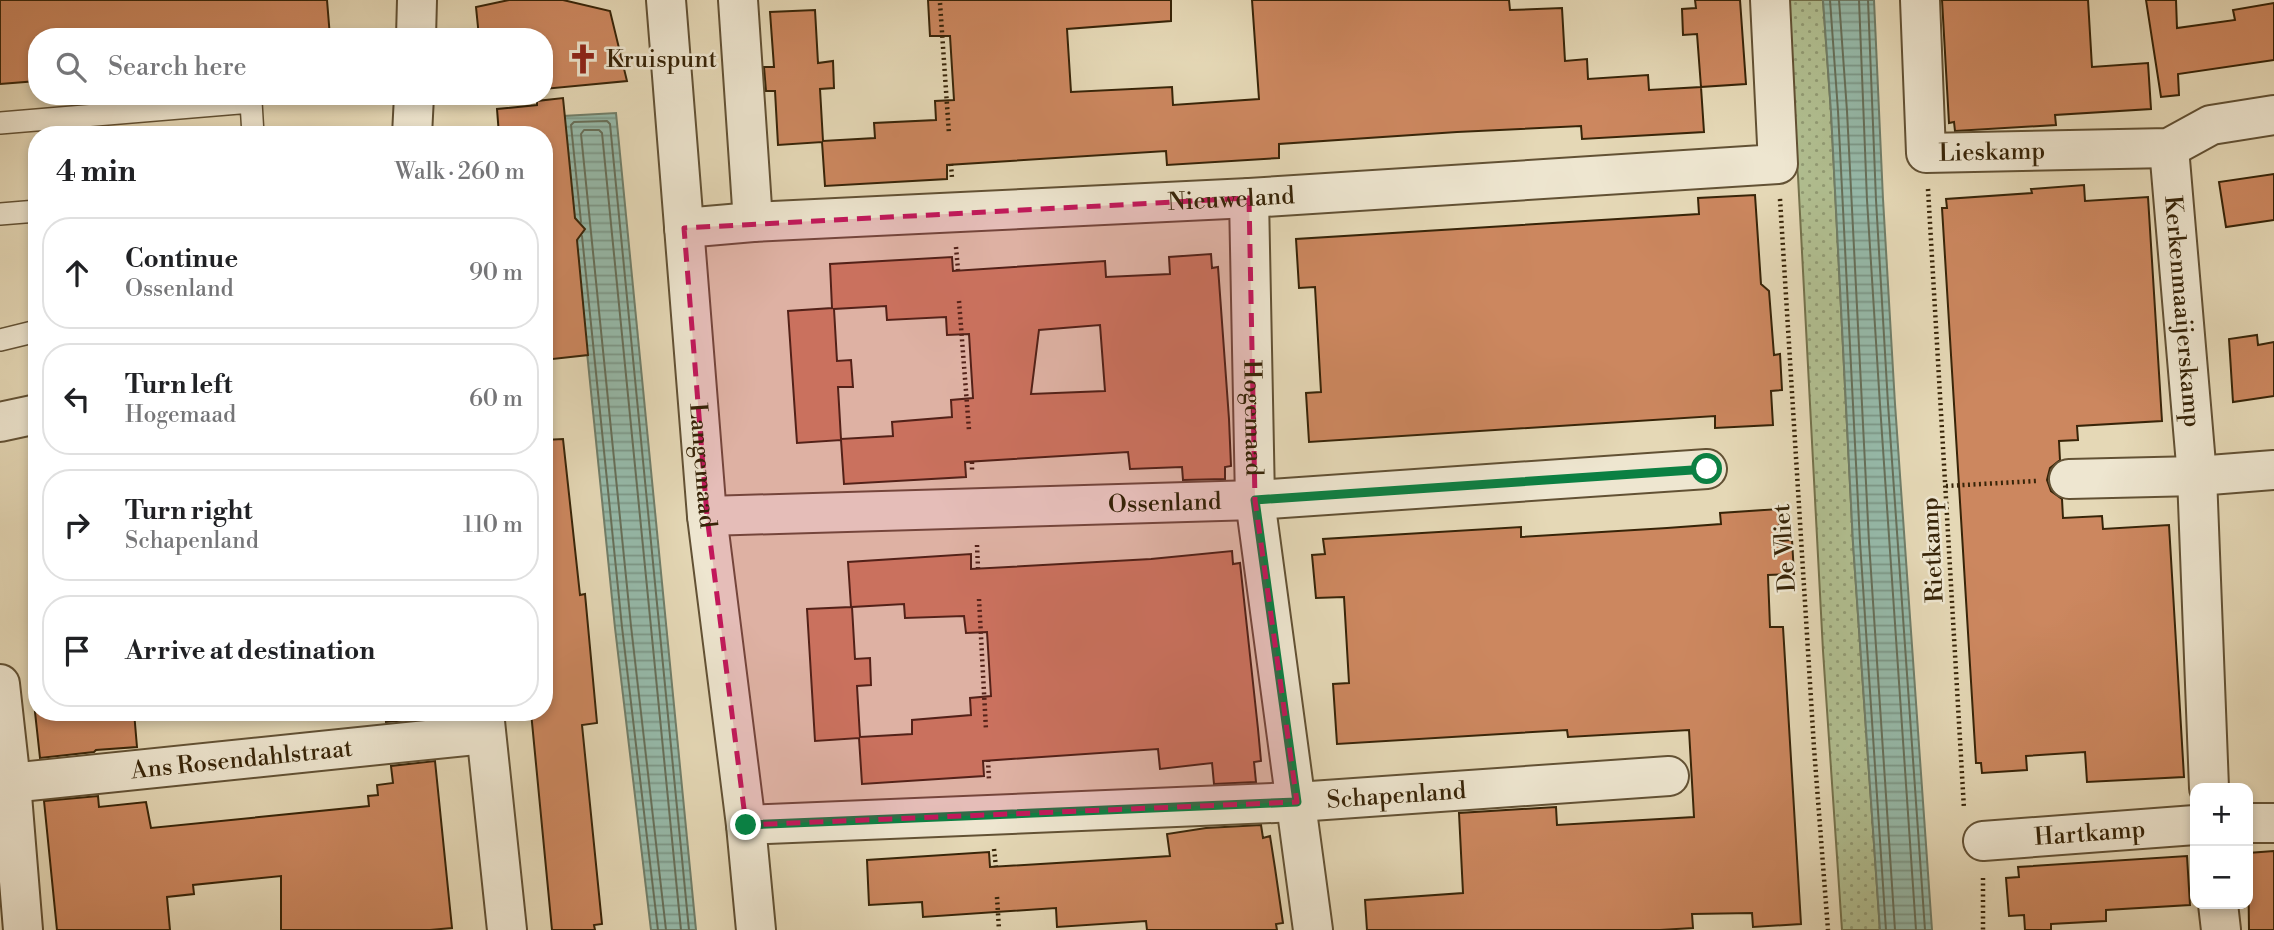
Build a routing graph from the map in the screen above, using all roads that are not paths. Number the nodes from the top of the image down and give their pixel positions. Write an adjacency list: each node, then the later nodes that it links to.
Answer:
1 (417, 0): 6 (street)
2 (666, 0): 19 (street, Langemaad)
3 (738, 0): 18 (street)
4 (1770, 0): 15 (street, Nieuweland)
5 (1920, 0): 14 (street, Lieskamp)
6 (416, 28)
7 (214, 105): 11 (lane)
8 (250, 105): 12 (lane)
9 (414, 105): 13 (street)
10 (2274, 115): 14 (street)
11 (0, 123)
12 (252, 126)
13 (412, 126)
14 (2169, 148): 26 (street, Kerkenmaaijerskamp)
15 (1249, 198): 18 (street, Nieuweland); 28 (street, Hogemaad)
16 (28, 212): 17 (lane)
17 (0, 214)
18 (753, 222): 19 (street, Nieuweland)
19 (684, 228): 29 (street, Langemaad)
20 (28, 333): 21 (lane)
21 (0, 340)
22 (28, 416): 23 (street)
23 (0, 422)
24 (1707, 469): 28 (street, Ossenland)
25 (2274, 470): 26 (street)
26 (2197, 476): 27 (street); 33 (street, Kerkenmaaijerskamp)
27 (2069, 479)
28 (1255, 500): 29 (street, Ossenland); 35 (street, Hogemaad)
29 (706, 516): 38 (street, Langemaad)
30 (0, 684): 34 (street)
31 (485, 723): 34 (street, Ans Rosendahlstraat); 43 (street)
32 (1670, 776): 35 (street, Schapenland)
33 (2209, 783)
34 (6, 784): 42 (street)
35 (1297, 802): 38 (street, Schapenland); 45 (street, Hogemaad)
36 (2253, 823): 37 (street)
37 (2274, 823)
38 (746, 825): 44 (street, Langemaad)
39 (2190, 825): 40 (street, Hartkamp)
40 (1983, 841)
41 (2219, 909): 46 (street)
42 (23, 930)
43 (507, 930)
44 (756, 930)
45 (1313, 930)
46 (2221, 930)

